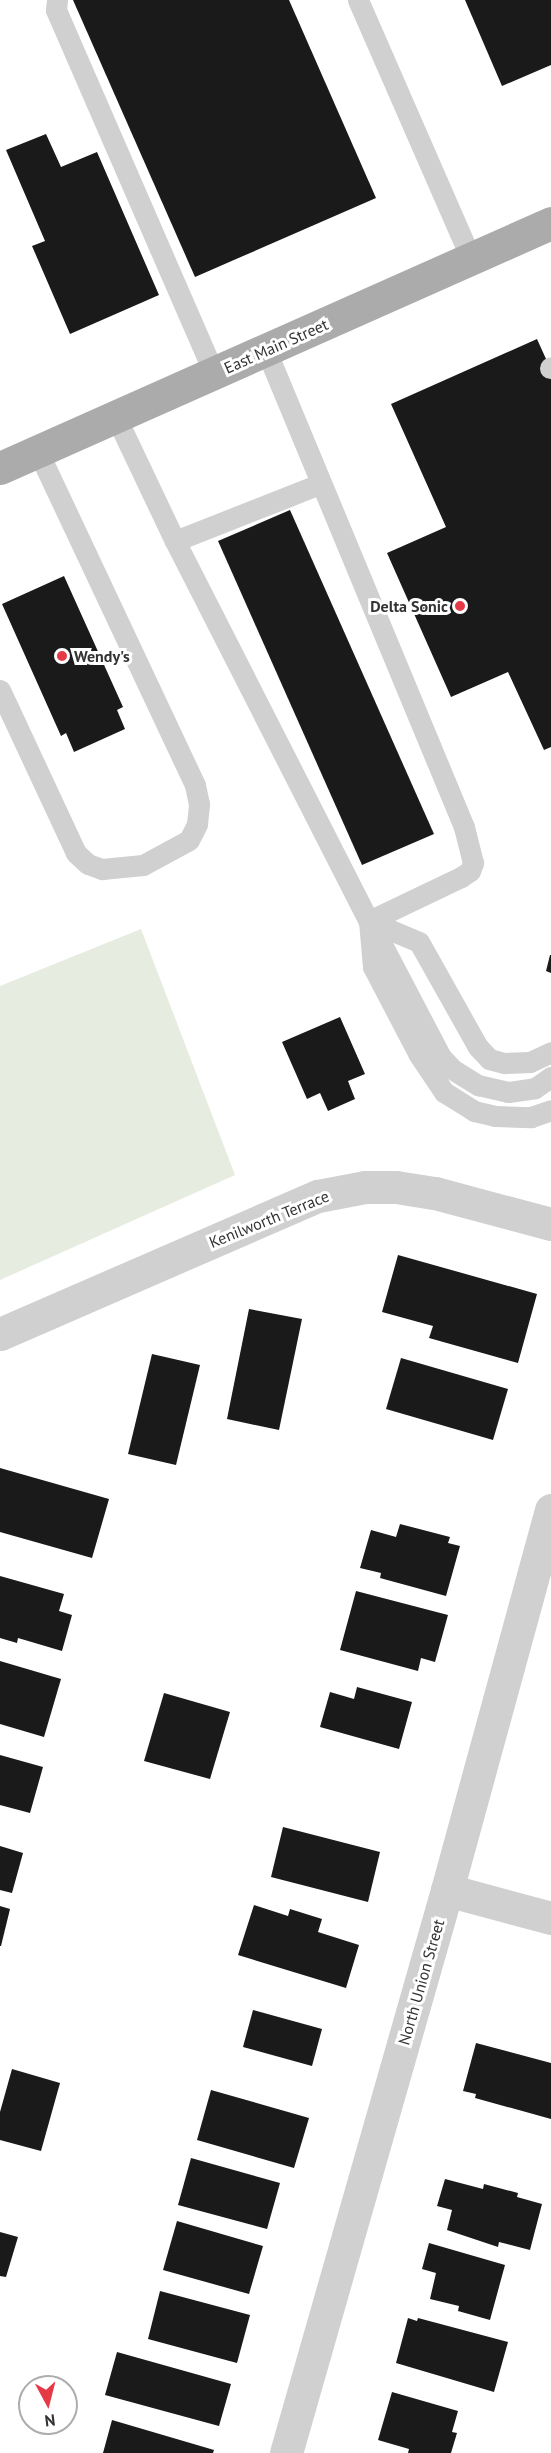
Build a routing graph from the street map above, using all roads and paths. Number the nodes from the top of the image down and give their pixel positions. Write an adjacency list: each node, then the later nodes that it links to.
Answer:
1 (57, 0): 6 (lane)
2 (358, 0): 4 (lane)
3 (551, 223): 4 (main road, East Main Street)
4 (471, 259): 5 (main road, East Main Street)
5 (266, 350): 6 (main road, East Main Street); 10 (lane)
6 (214, 373): 7 (main road, East Main Street)
7 (116, 417): 8 (main road, East Main Street); 11 (lane)
8 (38, 451): 9 (main road, East Main Street); 12 (lane)
9 (0, 468)
10 (321, 484): 11 (lane); 13 (lane)
11 (175, 542): 13 (lane)
12 (0, 690)
13 (369, 921): 14 (lane); 15 (lane); 16 (lane)
14 (551, 1052)
15 (551, 1077)
16 (551, 1110)
17 (551, 1224): 18 (street, Kenilworth Terrace)
18 (0, 1334)
19 (551, 1510): 20 (street, North Union Street)
20 (447, 1890): 21 (street); 22 (street, North Union Street)
21 (551, 1918)
22 (286, 2453)

